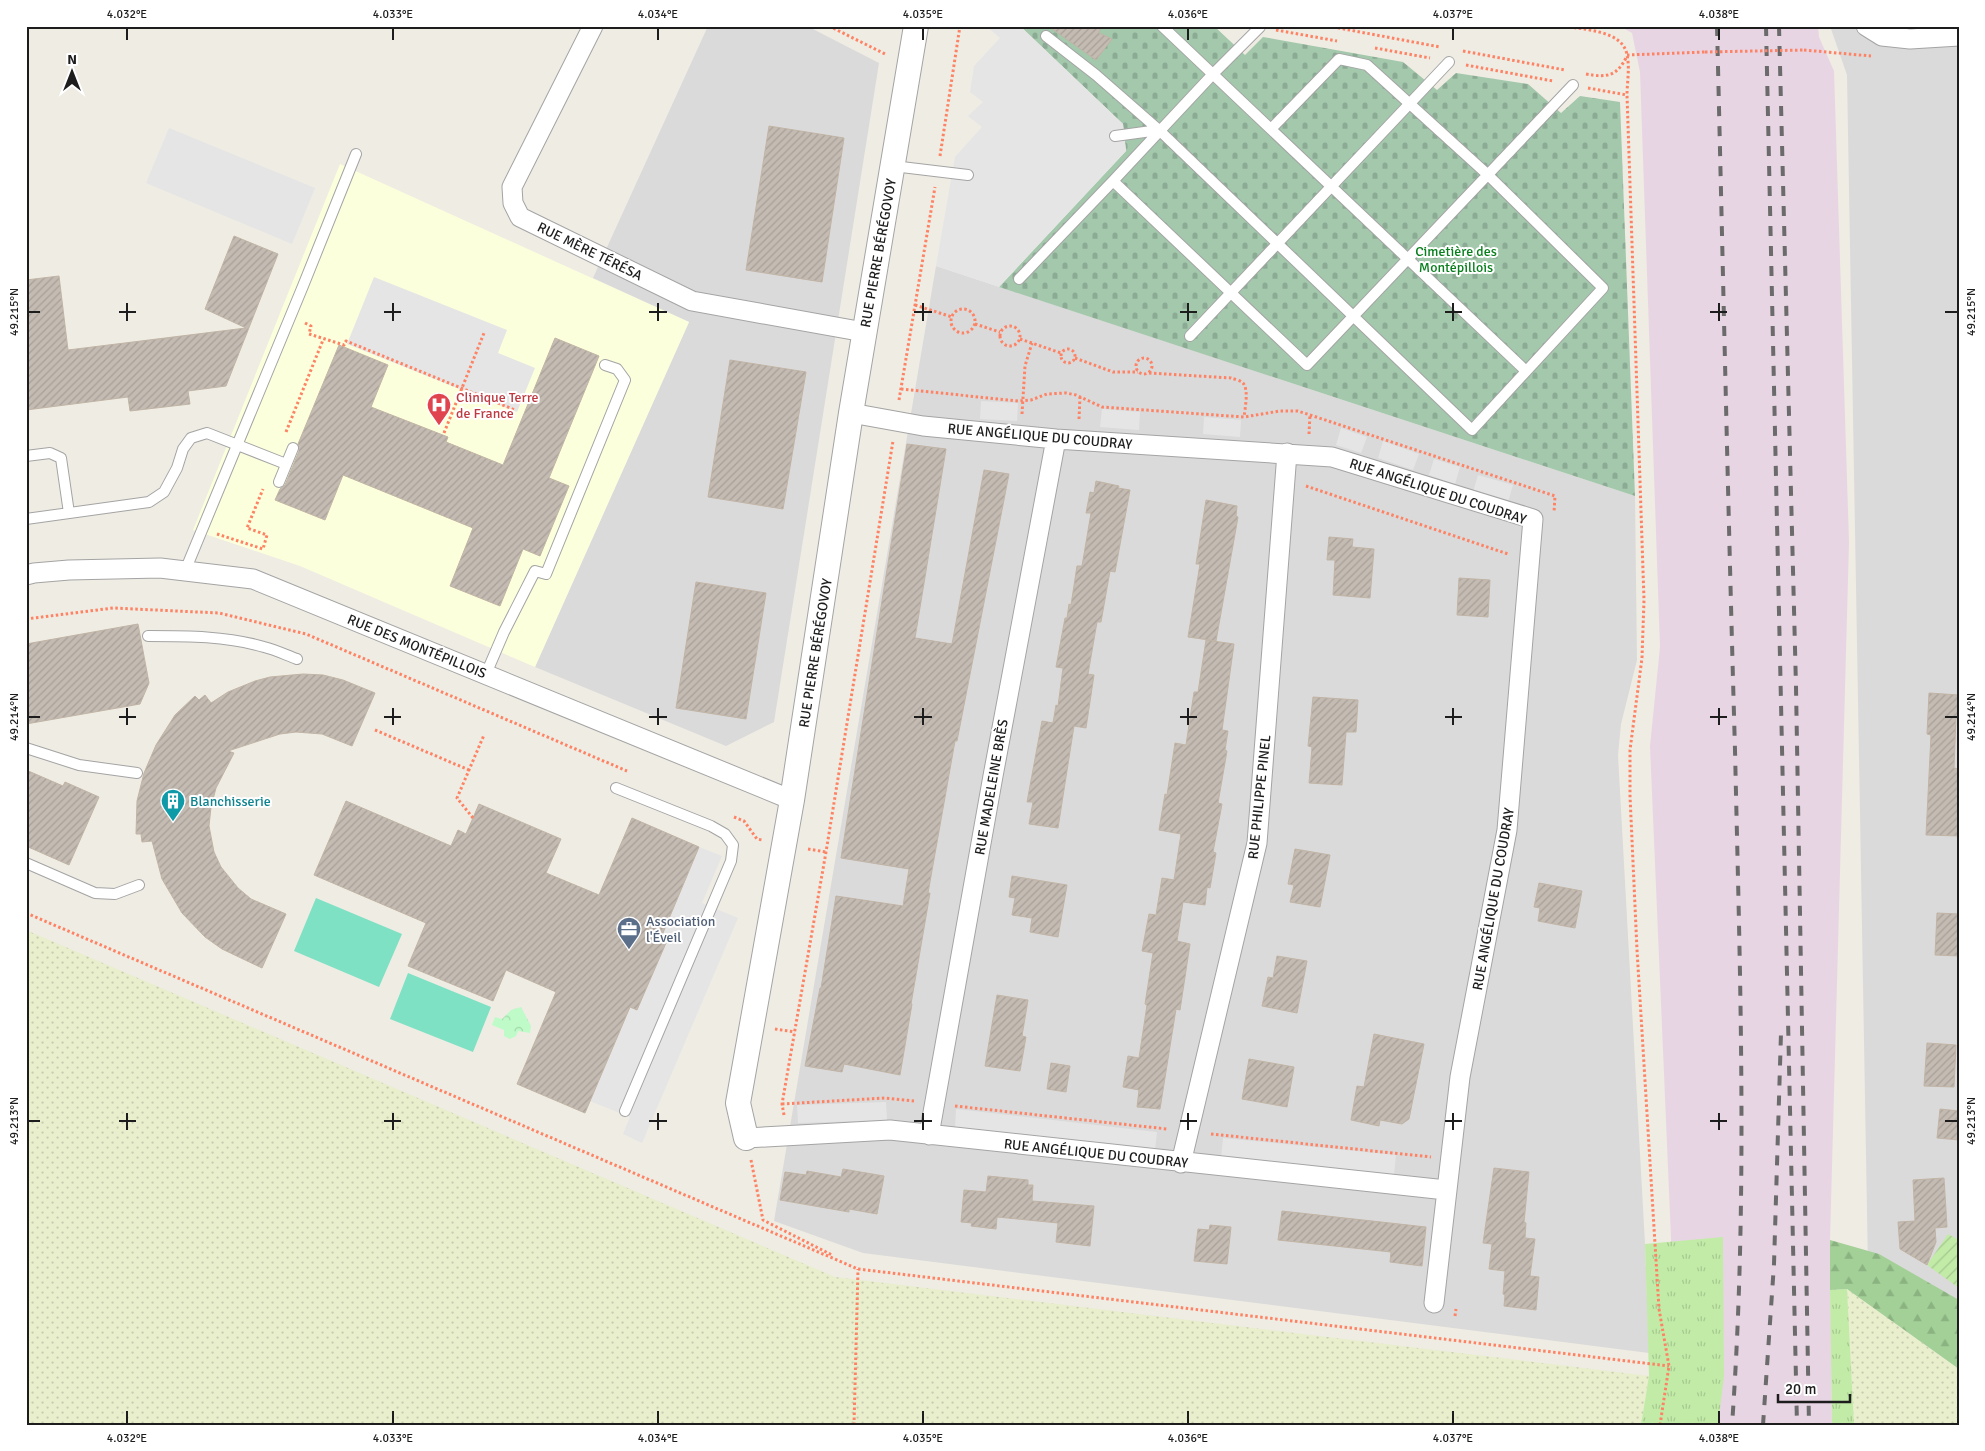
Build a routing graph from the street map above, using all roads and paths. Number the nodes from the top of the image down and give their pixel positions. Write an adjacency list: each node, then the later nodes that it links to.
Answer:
1 (593, 26): 43 (street, RUE MÈRE TÉRÉSA)
2 (830, 26): 18 (path)
3 (916, 26): 18 (street, RUE PIERRE BÉRÉGOVOY)
4 (960, 26): 29 (path)
5 (1162, 26): 21 (lane)
6 (1328, 26): 10 (path)
7 (1564, 26): 16 (path)
8 (1866, 26): 11 (street)
9 (1260, 27): 21 (lane)
10 (1345, 28): 13 (path)
11 (1954, 33)
12 (1046, 36): 25 (lane)
13 (1448, 48)
14 (1457, 50): 19 (path)
15 (1804, 50): 16 (path, bridge)
16 (1628, 55): 20 (path); 111 (path)
17 (1449, 62): 23 (lane)
18 (910, 66): 28 (street, RUE PIERRE BÉRÉGOVOY)
19 (1571, 71)
20 (1580, 73)
21 (1213, 74): 24 (lane); 25 (lane)
22 (1573, 85): 30 (lane)
23 (1410, 103): 24 (lane); 30 (lane); 33 (lane)
24 (1271, 129): 33 (lane)
25 (1159, 130): 26 (lane); 32 (lane); 34 (lane)
26 (1114, 136)
27 (356, 154): 41 (lane)
28 (893, 166): 29 (lane, RUE PIERRE BÉRÉGOVOY); 43 (street, RUE PIERRE BÉRÉGOVOY)
29 (938, 171): 31 (lane, RUE PIERRE BÉRÉGOVOY); 38 (path)
30 (1487, 174): 35 (lane); 52 (lane)
31 (968, 175)
32 (1114, 181): 36 (lane); 37 (lane)
33 (1331, 186): 34 (lane); 35 (lane)
34 (1277, 244): 37 (lane); 39 (lane)
35 (1408, 259): 39 (lane); 52 (lane)
36 (1019, 279)
37 (1231, 292): 39 (lane); 46 (lane)
38 (915, 304): 40 (path); 56 (path)
39 (1353, 316): 52 (lane)
40 (952, 317): 42 (path); 42 (path)
41 (290, 318): 55 (path); 65 (lane)
42 (974, 324): 44 (path)
43 (864, 332): 59 (street, RUE PIERRE BÉRÉGOVOY)
44 (1000, 332): 47 (path); 47 (path)
45 (484, 333): 55 (path)
46 (1190, 336)
47 (1020, 339): 48 (path)
48 (1032, 343): 49 (path); 57 (path)
49 (1061, 353): 50 (path); 50 (path)
50 (1074, 358): 53 (path)
51 (605, 365): 81 (lane)
52 (1526, 371)
53 (1138, 372): 54 (path); 54 (path)
54 (1149, 373): 60 (path)
55 (462, 388): 58 (path); 62 (path)
56 (901, 389): 57 (path); 61 (path)
57 (1022, 401): 60 (path); 63 (path)
58 (516, 410)
59 (851, 413): 61 (street, RUE ANGÉLIQUE DU COUDRAY); 89 (street, RUE PIERRE BÉRÉGOVOY)
60 (1244, 417): 73 (path)
61 (896, 420): 63 (street, RUE ANGÉLIQUE DU COUDRAY); 93 (path)
62 (444, 433)
63 (1020, 435): 64 (street, RUE ANGÉLIQUE DU COUDRAY)
64 (1056, 439): 67 (street, RUE ANGÉLIQUE DU COUDRAY); 98 (street, RUE MADELEINE BRÈS)
65 (238, 444): 69 (lane); 72 (lane); 76 (lane)
66 (293, 448): 69 (lane)
67 (1288, 453): 71 (street, RUE PHILIPPE PINEL); 75 (street, RUE ANGÉLIQUE DU COUDRAY)
68 (26, 456): 72 (lane)
69 (286, 464): 70 (lane)
70 (279, 482)
71 (1285, 484): 75 (path); 100 (street, RUE PHILIPPE PINEL)
72 (69, 513): 74 (lane)
73 (1554, 515)
74 (26, 519)
75 (1529, 561): 104 (street, RUE ANGÉLIQUE DU COUDRAY)
76 (185, 570): 77 (street, RUE DES MONTÉPILLOIS); 81 (street, RUE DES MONTÉPILLOIS)
77 (26, 575)
78 (26, 619): 87 (path)
79 (148, 636): 80 (lane)
80 (297, 659)
81 (486, 674): 89 (street, RUE DES MONTÉPILLOIS)
82 (375, 730): 85 (path)
83 (484, 735): 85 (path)
84 (26, 748): 86 (lane)
85 (469, 770): 91 (path)
86 (137, 772)
87 (632, 774)
88 (616, 788): 99 (lane)
89 (792, 800): 92 (street, RUE PIERRE BÉRÉGOVOY)
90 (727, 814): 92 (path)
91 (473, 818)
92 (784, 844): 93 (path); 103 (street, RUE PIERRE BÉRÉGOVOY)
93 (826, 852): 97 (path)
94 (26, 862): 95 (lane)
95 (139, 885)
96 (26, 913): 107 (path)
97 (782, 1104): 98 (path); 102 (path)
98 (934, 1104): 100 (path); 101 (street, RUE MADELEINE BRÈS)
99 (625, 1111)
100 (1188, 1131): 104 (path); 105 (street, RUE PHILIPPE PINEL)
101 (929, 1135): 102 (street, RUE ANGÉLIQUE DU COUDRAY); 105 (street, RUE ANGÉLIQUE DU COUDRAY)
102 (787, 1136): 103 (street, RUE ANGÉLIQUE DU COUDRAY)
103 (746, 1138): 107 (path)
104 (1450, 1160): 106 (street, RUE ANGÉLIQUE DU COUDRAY)
105 (1181, 1163): 106 (street, RUE ANGÉLIQUE DU COUDRAY)
106 (1446, 1190): 108 (street, RUE ANGÉLIQUE DU COUDRAY)
107 (858, 1269): 111 (path); 112 (path)
108 (1434, 1303)
109 (1456, 1306): 110 (path)
110 (1455, 1316)
111 (1669, 1366): 113 (path)
112 (854, 1425)
113 (1660, 1425)

